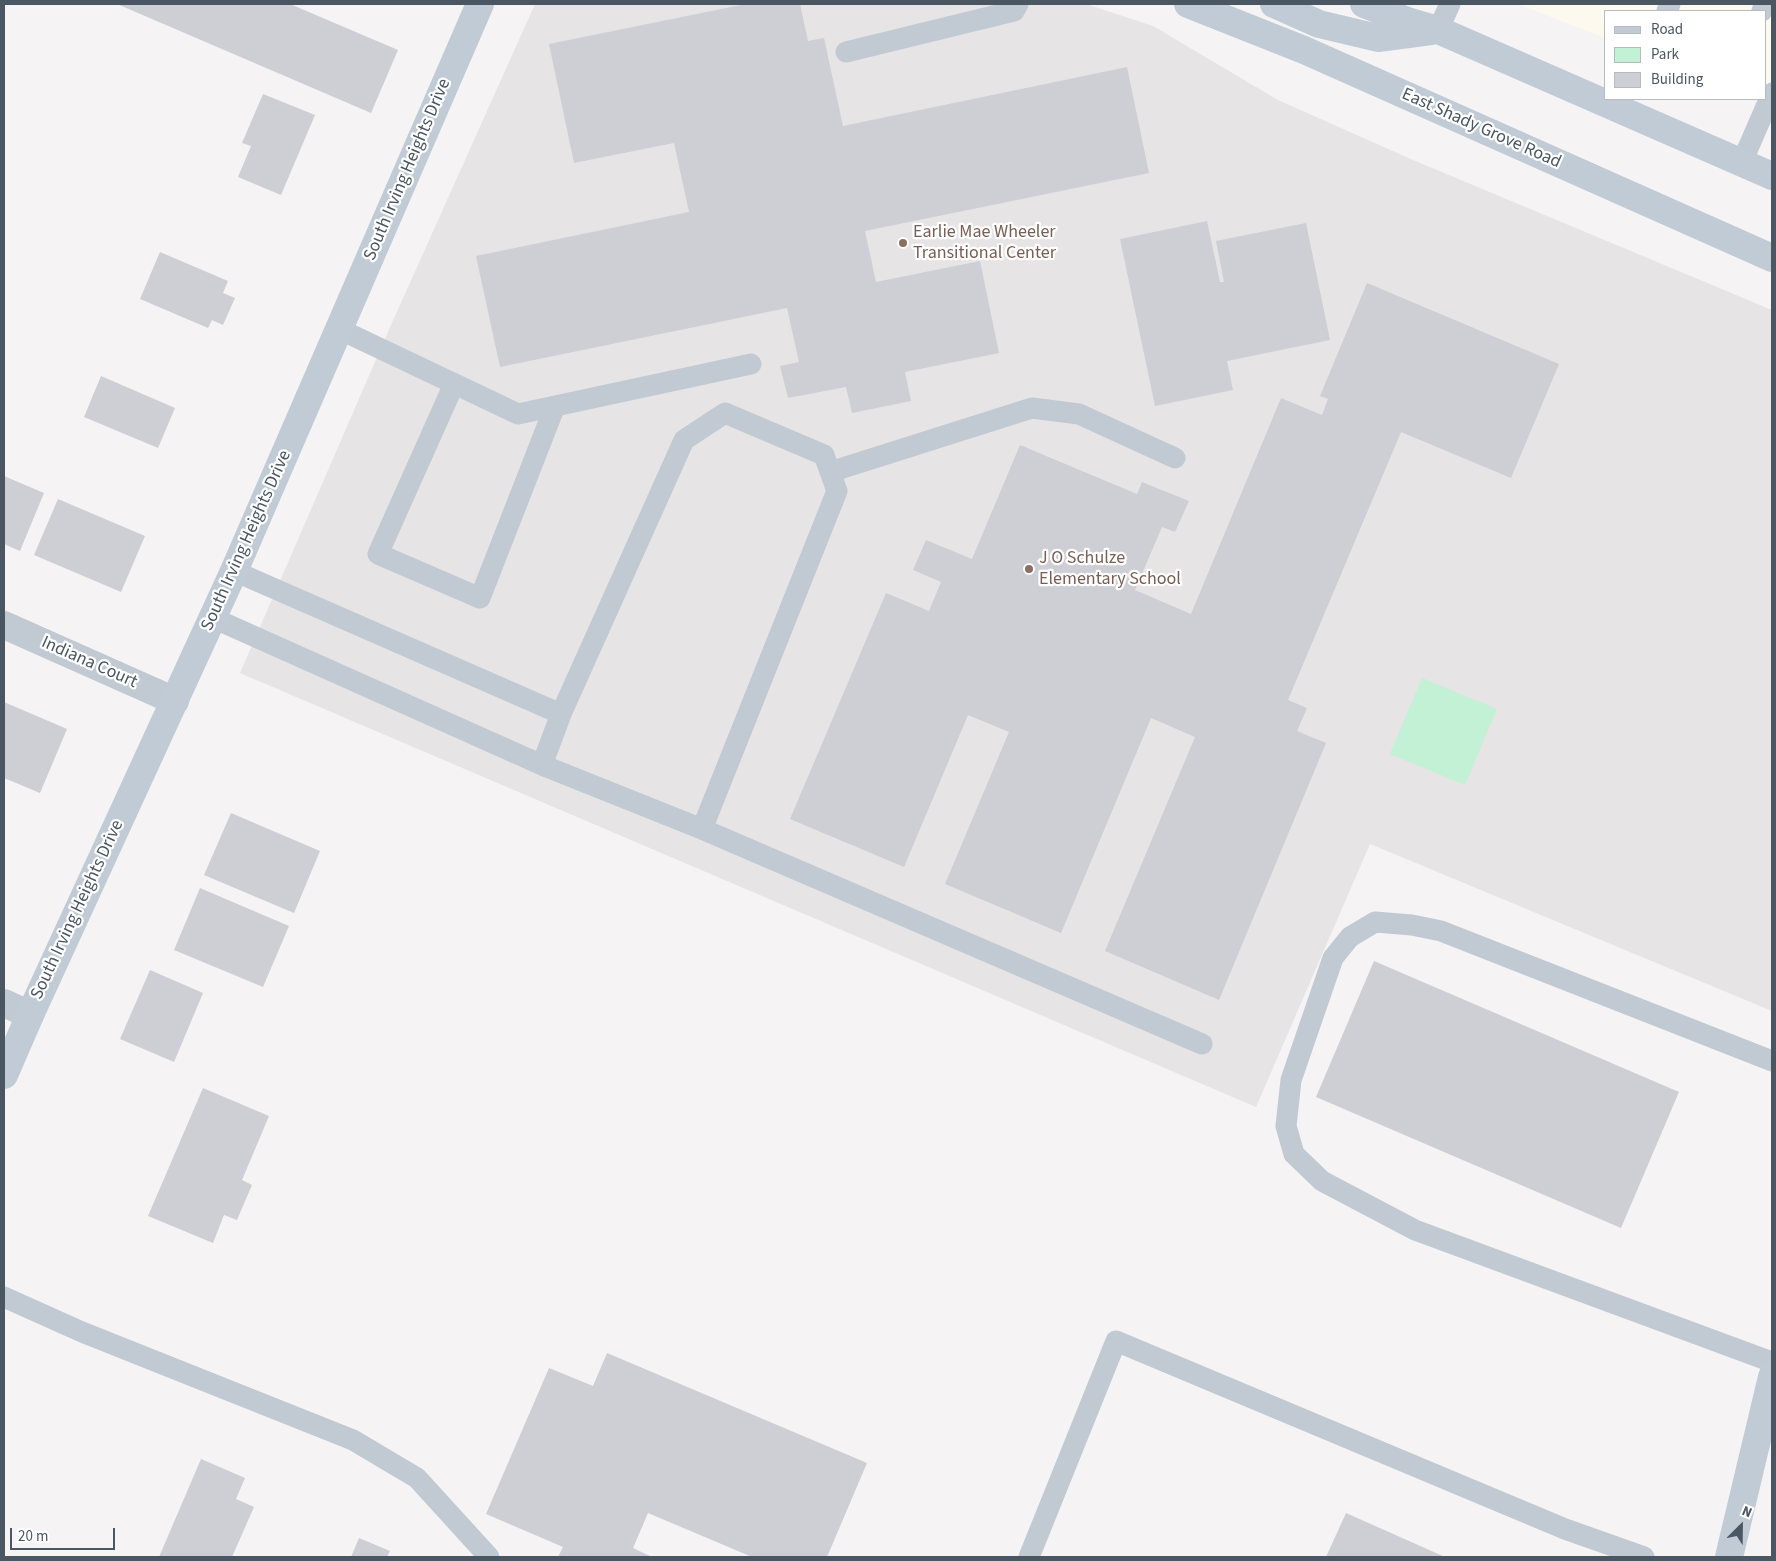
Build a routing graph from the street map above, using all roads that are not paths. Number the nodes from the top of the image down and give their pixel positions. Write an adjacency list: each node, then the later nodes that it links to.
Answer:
1 (480, 4): 16 (main road, South Irving Heights Drive)
2 (1018, 4): 8 (lane)
3 (1188, 4): 15 (main road, East Shady Grove Road)
4 (1274, 4): 7 (main road)
5 (1364, 4): 7 (main road)
6 (1450, 4): 7 (lane)
7 (1438, 30): 10 (main road)
8 (846, 52)
9 (1772, 92): 13 (lane)
10 (1604, 97)
11 (1613, 100): 12 (main road)
12 (1625, 105): 13 (main road)
13 (1742, 162): 14 (main road)
14 (1772, 176)
15 (1772, 258)
16 (339, 329): 18 (lane); 22 (main road, South Irving Heights Drive)
17 (751, 364): 19 (lane)
18 (454, 384): 19 (lane); 19 (lane)
19 (555, 406)
20 (1175, 458): 21 (lane)
21 (830, 472): 26 (lane); 28 (lane)
22 (234, 571): 23 (main road, South Irving Heights Drive); 26 (lane)
23 (214, 618): 25 (main road, South Irving Heights Drive); 27 (lane)
24 (4, 626): 25 (street, Indiana Court)
25 (175, 701): 30 (main road, South Irving Heights Drive)
26 (561, 714): 27 (lane)
27 (542, 765): 28 (lane)
28 (702, 830): 31 (lane)
29 (4, 1003): 30 (street)
30 (30, 1014): 33 (main road, South Irving Heights Drive)
31 (1202, 1044)
32 (1772, 1061): 35 (lane)
33 (4, 1074)
34 (4, 1297): 37 (lane)
35 (1772, 1362)
36 (1772, 1377): 40 (main road)
37 (489, 1557)
38 (1029, 1557): 39 (lane)
39 (1644, 1557)
40 (1728, 1557)

